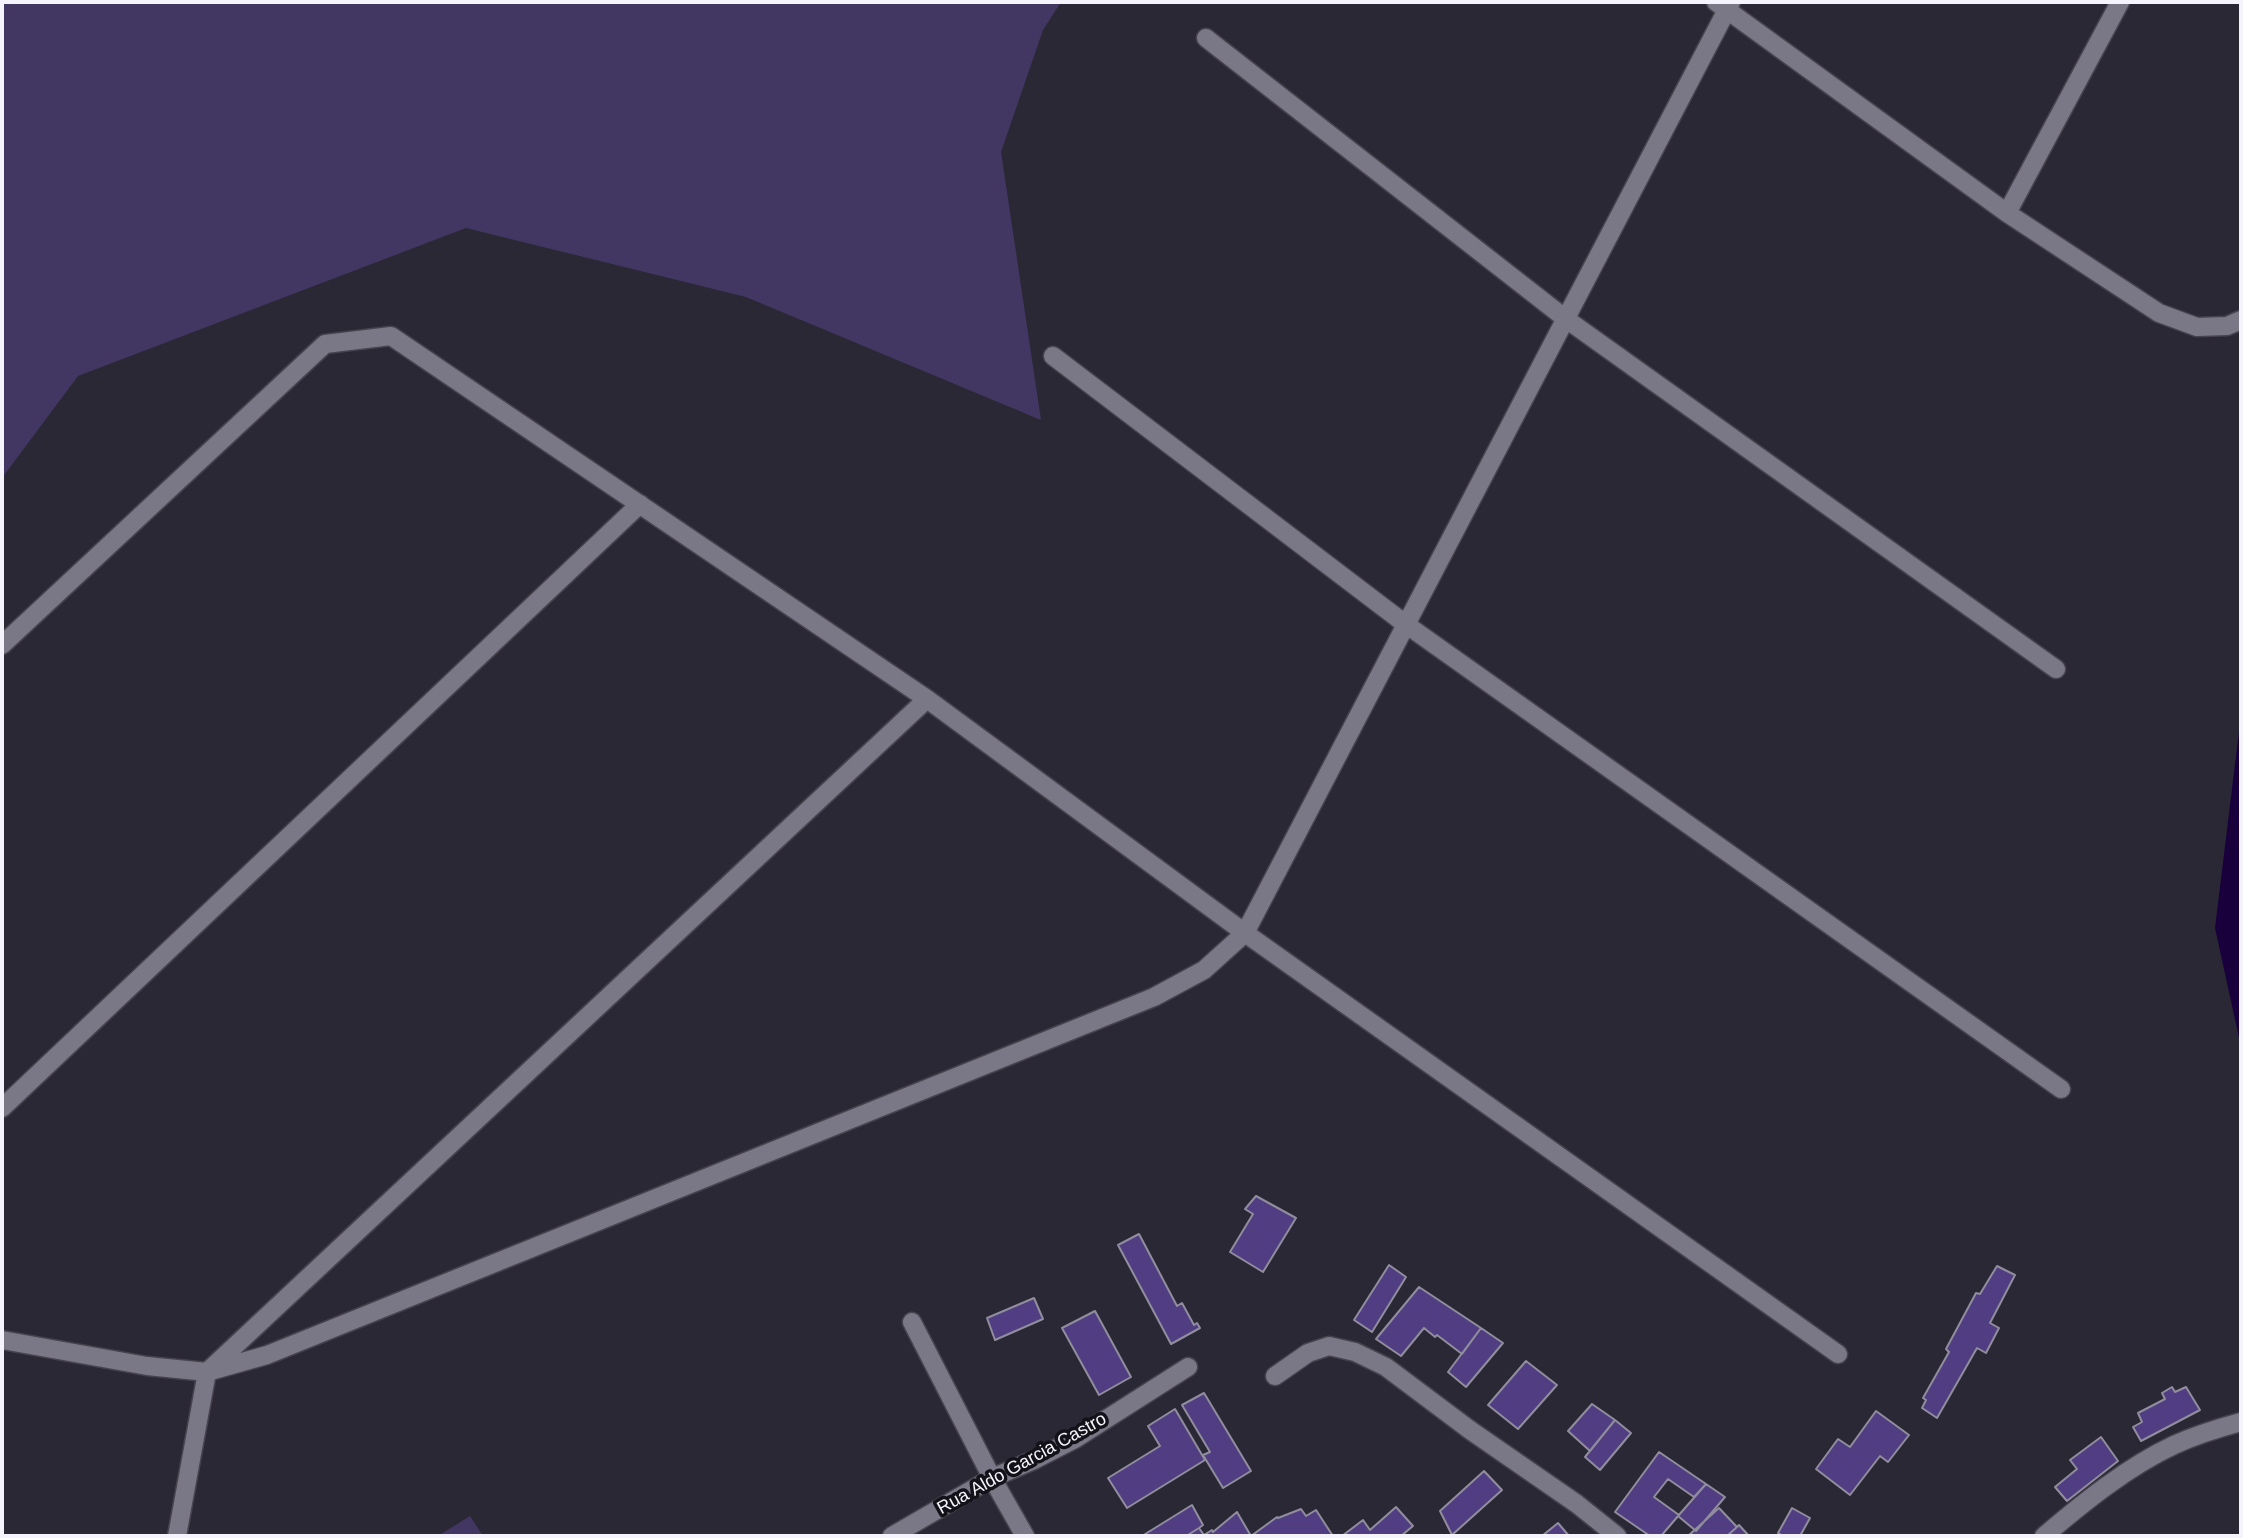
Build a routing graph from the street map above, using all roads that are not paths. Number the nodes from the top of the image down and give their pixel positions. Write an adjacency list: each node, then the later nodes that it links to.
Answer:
1 (2120, 2): 4 (street)
2 (1725, 4): 4 (street); 5 (street)
3 (1206, 38): 5 (street)
4 (2007, 213): 6 (street)
5 (1566, 319): 9 (street); 11 (street)
6 (2241, 320)
7 (1054, 356): 9 (street)
8 (640, 504): 10 (street); 12 (street); 15 (street)
9 (1404, 623): 13 (street); 14 (street)
10 (2, 645)
11 (2056, 669)
12 (927, 699): 13 (street); 20 (street)
13 (1245, 933): 18 (street); 20 (street)
14 (2062, 1089)
15 (2, 1108)
16 (912, 1322): 23 (street)
17 (2, 1340): 20 (street)
18 (1838, 1354)
19 (1188, 1367): 23 (street, Rua Aldo Garcia Castro)
20 (207, 1372): 24 (street)
21 (1275, 1376): 27 (street)
22 (2241, 1422): 28 (street)
23 (992, 1478): 25 (street, Rua Aldo Garcia Castro); 26 (street)
24 (177, 1536)
25 (892, 1536)
26 (1025, 1536)
27 (1617, 1536)
28 (2044, 1536)

